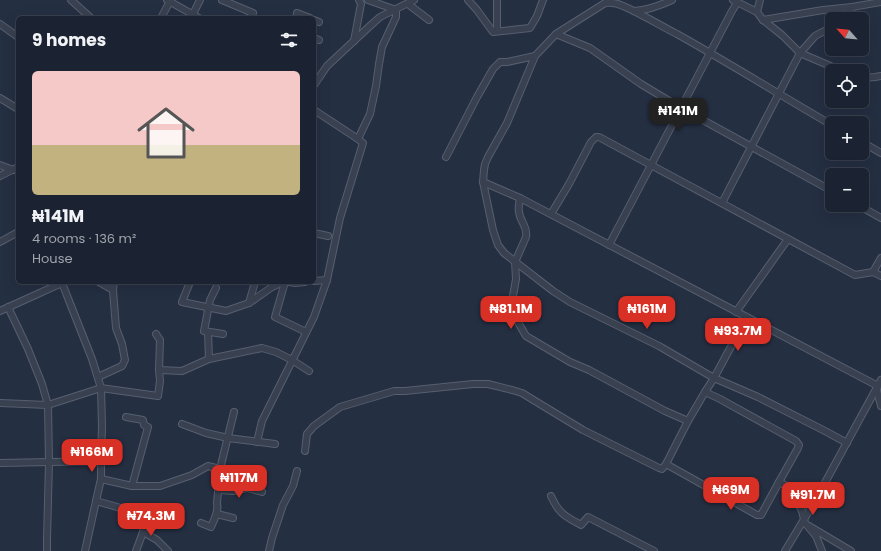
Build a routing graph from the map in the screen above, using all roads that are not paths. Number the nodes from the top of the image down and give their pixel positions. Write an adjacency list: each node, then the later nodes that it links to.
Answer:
1 (71, 0): 25 (street)
2 (200, 0): 24 (street)
3 (222, 0): 27 (street)
4 (352, 0): 15 (street)
5 (367, 0): 15 (street); 20 (street)
6 (414, 0): 17 (street)
7 (468, 0): 33 (street)
8 (497, 0): 33 (street)
9 (543, 0): 33 (street)
10 (659, 0): 19 (street)
11 (672, 0): 19 (street)
12 (760, 0): 22 (street)
13 (169, 1): 24 (street); 26 (street)
14 (736, 1): 22 (street); 38 (street)
15 (360, 2): 37 (street)
16 (881, 2): 18 (street)
17 (408, 4): 20 (street); 30 (street)
18 (852, 7): 23 (street); 31 (street)
19 (654, 8): 21 (street)
20 (396, 10): 37 (street); 51 (street)
21 (634, 11): 35 (street); 38 (street)
22 (757, 12): 31 (street)
23 (849, 12)
24 (191, 15)
25 (89, 16)
26 (162, 16)
27 (251, 16)
28 (296, 16): 29 (street)
29 (305, 16)
30 (429, 20)
31 (763, 20): 39 (street)
32 (0, 24): 36 (street)
33 (497, 31)
34 (825, 31): 39 (street)
35 (556, 34): 40 (street); 48 (street)
36 (16, 36)
37 (354, 42): 44 (street)
38 (710, 53): 45 (street); 48 (street)
39 (800, 53): 41 (street); 45 (street)
40 (535, 56): 55 (street); 60 (street)
41 (826, 64)
42 (881, 76): 43 (street)
43 (869, 77)
44 (316, 82)
45 (778, 94): 50 (street); 52 (street)
46 (0, 98): 47 (street)
47 (16, 108)
48 (681, 108): 52 (street); 57 (street)
49 (316, 111): 51 (street)
50 (825, 121)
51 (358, 139): 77 (street)
52 (751, 146): 61 (street); 63 (street)
53 (869, 146): 54 (street)
54 (881, 152)
55 (446, 157)
56 (0, 165): 58 (street)
57 (650, 165): 63 (street); 65 (street); 72 (street)
58 (15, 169): 59 (street)
59 (0, 176)
60 (483, 182): 62 (street); 74 (street)
61 (825, 187)
62 (520, 198): 65 (street); 74 (street)
63 (722, 202): 70 (street)
64 (869, 211): 66 (street)
65 (551, 214): 72 (street)
66 (881, 218)
67 (16, 233): 71 (street)
68 (316, 233): 69 (street)
69 (328, 236)
70 (788, 239): 75 (street); 93 (street)
71 (0, 242)
72 (609, 245): 93 (street)
73 (881, 258): 75 (street)
74 (515, 262): 104 (street); 113 (street)
75 (873, 272): 76 (street)
76 (881, 276)
77 (327, 280): 78 (street); 96 (street)
78 (316, 281)
79 (61, 284): 90 (street)
80 (63, 284): 103 (street)
81 (102, 284): 88 (street)
82 (114, 284): 88 (street)
83 (189, 284): 91 (street)
84 (255, 284): 89 (street)
85 (279, 284): 89 (street)
86 (284, 284): 96 (street)
87 (216, 288): 91 (street)
88 (113, 290): 103 (street)
89 (250, 303): 91 (street)
90 (8, 307): 92 (street); 109 (street)
91 (208, 307): 95 (street)
92 (0, 311)
93 (736, 312): 94 (street)
94 (747, 317): 104 (street); 105 (street)
95 (208, 332): 98 (street); 99 (street)
96 (306, 332): 100 (street)
97 (156, 334): 101 (street)
98 (223, 334)
99 (209, 360): 100 (street); 101 (street)
100 (292, 360): 102 (street); 116 (street)
101 (159, 370): 106 (street)
102 (309, 371)
103 (98, 377): 106 (street)
104 (714, 378): 107 (street); 117 (street)
105 (879, 387): 110 (street); 117 (street)
106 (101, 388): 109 (street); 120 (street)
107 (705, 392): 113 (street); 127 (street)
108 (0, 403): 109 (street)
109 (48, 405): 121 (street)
110 (881, 406)
111 (234, 412): 115 (street)
112 (126, 417): 128 (street)
113 (688, 421): 123 (street)
114 (182, 424): 115 (street)
115 (228, 438): 116 (street); 124 (street)
116 (257, 442): 118 (street)
117 (847, 443): 134 (street)
118 (275, 444)
119 (305, 451): 123 (street)
120 (101, 461): 121 (street); 126 (street)
121 (49, 462): 122 (street); 140 (street)
122 (0, 463)
123 (666, 464): 127 (street)
124 (220, 469): 128 (street); 130 (street)
125 (297, 471): 144 (street)
126 (101, 479): 128 (street); 133 (street)
127 (779, 482): 129 (street)
128 (132, 486)
129 (790, 488): 134 (street); 137 (street)
130 (219, 490): 131 (street); 135 (street)
131 (262, 492)
132 (551, 496): 145 (street)
133 (96, 501): 139 (street); 141 (street)
134 (815, 501): 137 (street)
135 (217, 514): 136 (street); 138 (street)
136 (233, 518)
137 (804, 521): 146 (street); 147 (street); 148 (street)
138 (201, 524)
139 (143, 532): 142 (street); 143 (street)
140 (47, 551)
141 (85, 551)
142 (136, 551)
143 (168, 551)
144 (268, 551)
145 (654, 551)
146 (785, 551)
147 (822, 551)
148 (851, 551)

